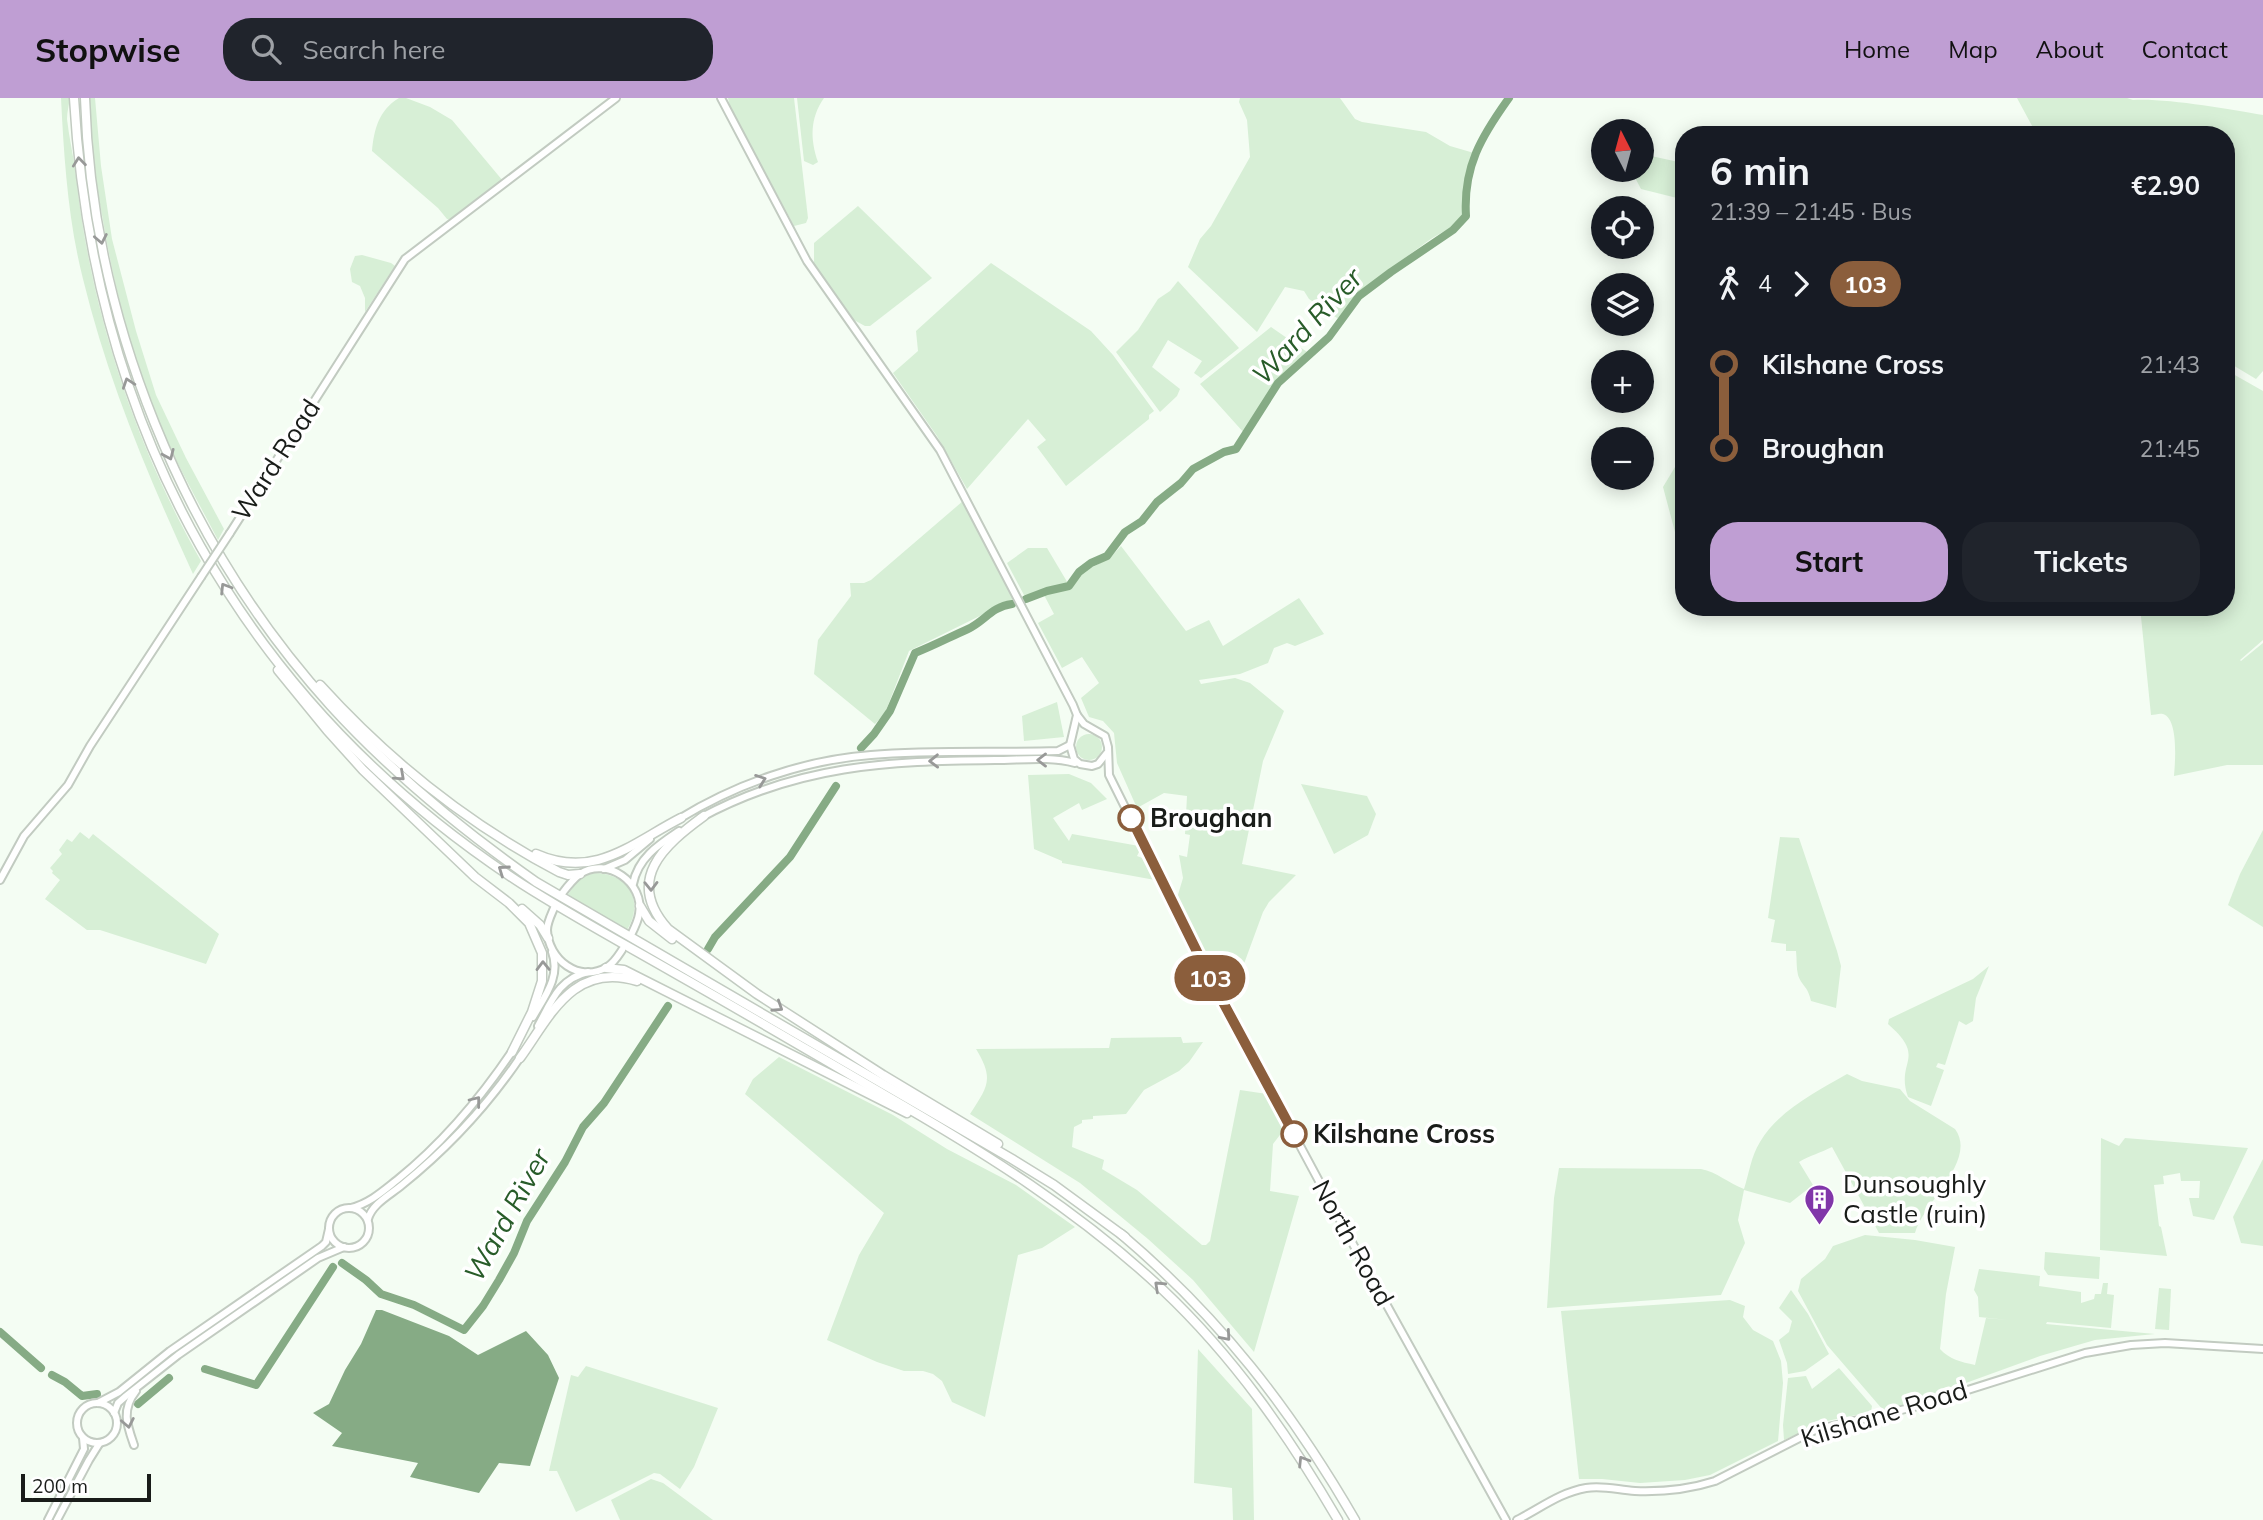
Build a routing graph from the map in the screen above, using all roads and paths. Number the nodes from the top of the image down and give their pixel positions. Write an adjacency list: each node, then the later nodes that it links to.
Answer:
1 (74, 98): 6 (highway, one-way to 1)
2 (85, 98): 5 (highway, one-way to 5)
3 (616, 98): 21 (street, Ward Road, bridge)
4 (721, 98): 7 (street)
5 (245, 594): 17 (highway); 40 (highway, one-way to 40)
6 (244, 618): 18 (highway); 36 (highway, one-way to 6)
7 (1076, 715): 8 (street); 9 (street)
8 (1091, 728): 9 (street); 11 (street)
9 (1073, 735): 10 (street)
10 (1070, 745): 12 (street); 16 (street, one-way to 10)
11 (1107, 753): 13 (street); 14 (street, North Road)
12 (1080, 764): 13 (street); 15 (street, one-way to 15)
13 (1092, 766): 14 (street)
14 (1110, 775): 53 (street, North Road)
15 (704, 816): 22 (street); 32 (highway, one-way to 32)
16 (681, 818): 17 (highway); 19 (street)
17 (475, 821): 20 (highway)
18 (463, 865): 27 (highway); 34 (highway, one-way to 18)
19 (604, 869): 20 (street); 22 (street)
20 (580, 874): 23 (street)
21 (0, 880)
22 (633, 884): 24 (street)
23 (561, 895)
24 (640, 906): 26 (street); 32 (highway)
25 (554, 908): 27 (street)
26 (631, 935)
27 (548, 938): 29 (street)
28 (622, 950): 30 (street)
29 (552, 951): 31 (street); 34 (street)
30 (606, 968): 31 (street); 33 (highway)
31 (588, 972): 35 (street)
32 (757, 994): 40 (highway, one-way to 40)
33 (672, 995): 35 (highway); 36 (highway)
34 (512, 1052): 37 (street, one-way to 34)
35 (522, 1054): 38 (street)
36 (1045, 1194): 51 (highway, one-way to 36)
37 (351, 1208): 38 (street); 39 (street)
38 (368, 1219): 41 (street)
39 (329, 1229): 41 (street); 44 (street)
40 (1125, 1237): 52 (highway, one-way to 52)
41 (344, 1247): 43 (street)
42 (2263, 1349): 54 (street, Kilshane Road)
43 (163, 1366): 45 (street); 48 (street, one-way to 48)
44 (98, 1403): 45 (street); 46 (street)
45 (114, 1413): 47 (street)
46 (83, 1438): 47 (street); 49 (street)
47 (101, 1443): 50 (street)
48 (134, 1445)
49 (48, 1520)
50 (57, 1520)
51 (1338, 1520)
52 (1355, 1520)
53 (1506, 1520)
54 (1517, 1520)

